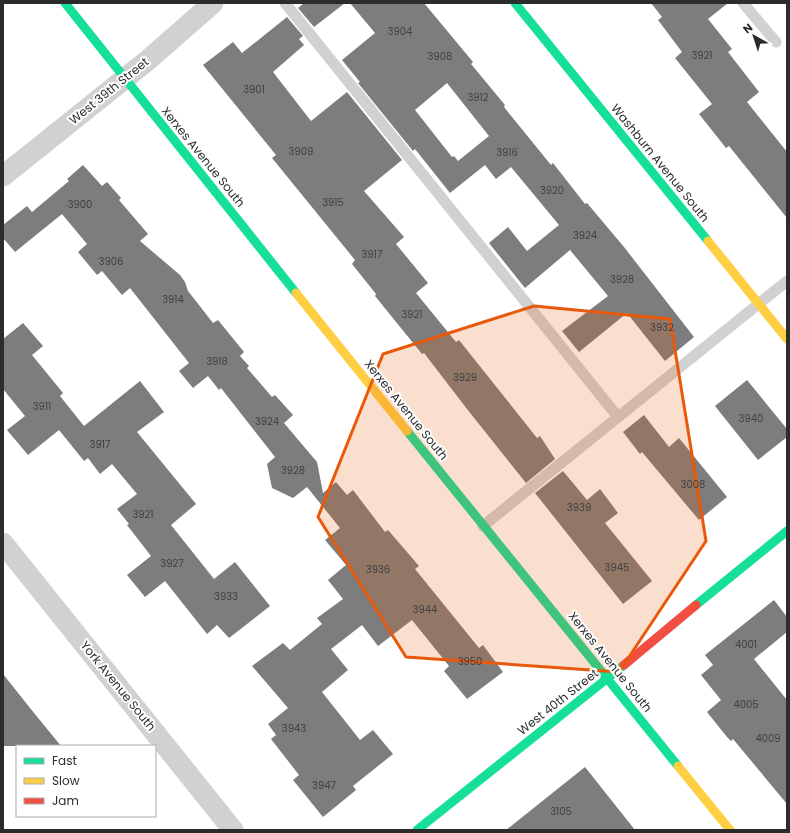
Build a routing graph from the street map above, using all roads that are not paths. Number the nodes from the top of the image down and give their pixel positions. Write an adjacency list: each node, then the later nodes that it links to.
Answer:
1 (65, 3): 7 (street, Xerxes Avenue South)
2 (213, 3): 7 (street, West 39th Street)
3 (285, 3): 12 (lane)
4 (515, 3): 10 (street, Washburn Avenue South)
5 (743, 3): 6 (lane)
6 (776, 42)
7 (125, 79): 8 (street, West 39th Street); 13 (street, Xerxes Avenue South)
8 (3, 176)
9 (787, 281): 10 (lane)
10 (759, 304): 11 (street, Washburn Avenue South); 12 (lane)
11 (787, 339)
12 (618, 417): 13 (lane)
13 (483, 526): 16 (street, Xerxes Avenue South)
14 (787, 532): 16 (street, West 40th Street)
15 (3, 543): 17 (street, York Avenue South)
16 (608, 678): 18 (street, West 40th Street); 19 (street, Xerxes Avenue South)
17 (233, 830)
18 (417, 830)
19 (730, 830)

